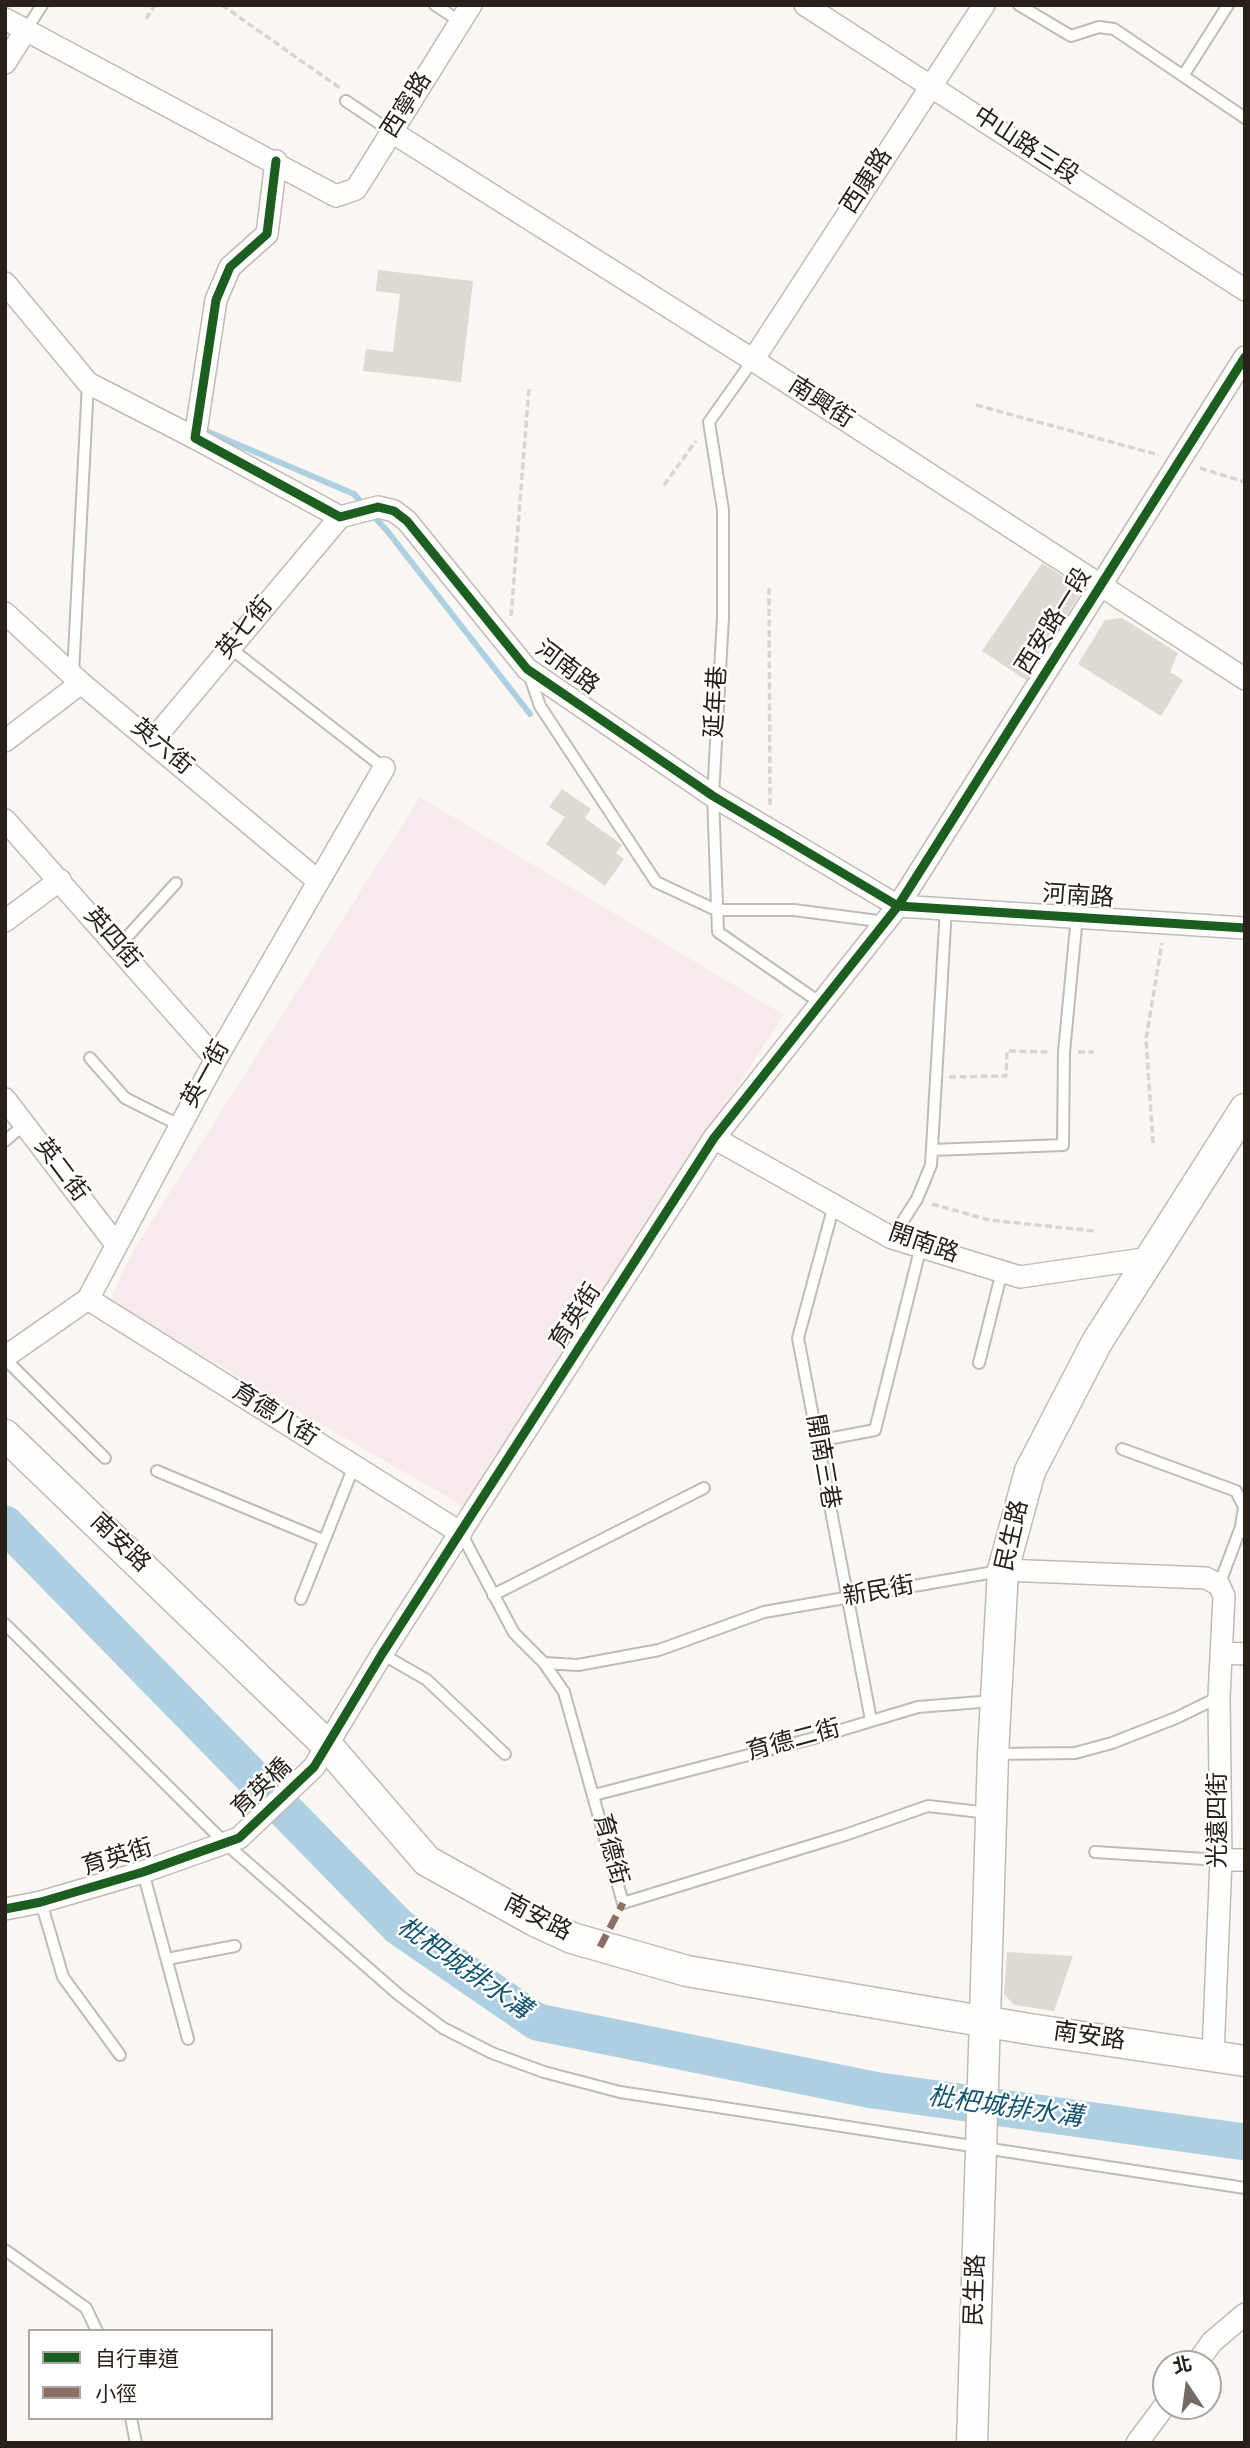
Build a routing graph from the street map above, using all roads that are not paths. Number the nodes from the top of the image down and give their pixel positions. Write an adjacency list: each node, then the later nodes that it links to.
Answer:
1 (42, 5): 9 (lane)
2 (435, 5): 7 (lane)
3 (805, 5): 12 (street, 中山路三段)
4 (984, 5): 12 (street, 西康路)
5 (1018, 5): 11 (lane)
6 (1228, 5): 11 (lane)
7 (466, 13): 15 (street, 西寧路)
8 (5, 19): 9 (street)
9 (26, 30): 10 (street); 16 (street)
10 (5, 63)
11 (1183, 76): 14 (lane)
12 (931, 85): 18 (street, 中山路三段); 20 (street, 西康路)
13 (346, 101): 15 (lane)
14 (1245, 118)
15 (392, 132): 16 (street, 西寧路); 20 (street, 南興街)
16 (276, 161): 22 (street)
17 (5, 283): 21 (street)
18 (1245, 290)
19 (1245, 358): 24 (street, 西安路一段)
20 (752, 360): 24 (street, 南興街); 33 (lane, 延年巷)
21 (88, 383): 22 (street); 28 (lane)
22 (195, 438): 23 (street)
23 (340, 517): 26 (street, 英七街); 27 (street, 河南路)
24 (1101, 585): 29 (street, 南興街); 40 (street, 西安路一段)
25 (5, 613): 28 (street, 英六街)
26 (230, 648): 30 (street, 英七街); 32 (lane)
27 (527, 668): 33 (street, 河南路); 39 (lane)
28 (77, 678): 30 (street, 英六街); 31 (street)
29 (1245, 679)
30 (153, 740): 36 (street, 英六街)
31 (5, 741)
32 (384, 768): 36 (street, 英一街)
33 (713, 796): 39 (lane, 延年巷); 40 (street, 河南路)
34 (5, 820): 35 (street, 英四街)
35 (60, 880): 42 (street); 44 (street, 英四街)
36 (318, 881): 47 (street, 英一街)
37 (176, 883): 44 (lane)
38 (946, 908): 40 (street, 河南路); 41 (street, 河南路); 54 (lane)
39 (716, 910): 40 (lane); 45 (lane, 延年巷)
40 (893, 914): 45 (street, 育英街)
41 (1077, 916): 43 (street, 河南路); 54 (lane)
42 (5, 921)
43 (1245, 928)
44 (118, 947): 47 (street, 英四街)
45 (822, 1004): 52 (street, 育英街)
46 (90, 1058): 51 (lane)
47 (216, 1059): 51 (street, 英一街)
48 (5, 1099): 50 (street, 英二街)
49 (1243, 1117): 59 (street, 民生路)
50 (25, 1124): 53 (lane); 57 (street, 英二街)
51 (179, 1125): 57 (street, 英一街)
52 (715, 1139): 55 (street, 開南路); 71 (street, 育英街)
53 (5, 1141)
54 (932, 1150): 56 (lane)
55 (834, 1205): 56 (street, 開南路); 65 (lane, 開南三巷)
56 (892, 1238): 58 (street, 開南路)
57 (115, 1243): 61 (street, 英一街)
58 (921, 1246): 60 (street, 開南路); 65 (lane)
59 (1150, 1258): 60 (street, 開南路); 73 (street, 民生路)
60 (1002, 1271): 63 (lane)
61 (88, 1299): 62 (street, 英一街); 68 (street, 育德八街)
62 (5, 1358): 67 (lane)
63 (979, 1363)
64 (5, 1435): 88 (street, 南安路)
65 (817, 1441): 77 (lane, 開南三巷)
66 (1122, 1449): 74 (lane)
67 (105, 1458)
68 (354, 1466): 71 (street, 育德八街); 72 (lane)
69 (157, 1471): 72 (lane)
70 (704, 1488): 75 (lane)
71 (461, 1533): 75 (lane, 育德街); 80 (street, 育英街)
72 (323, 1540): 76 (lane)
73 (1003, 1570): 74 (street, 新民街); 77 (lane, 新民街); 84 (street, 民生路)
74 (1219, 1585): 79 (street, 光遠四街)
75 (493, 1595): 82 (lane, 育德街)
76 (301, 1599)
77 (846, 1599): 82 (lane, 新民街); 85 (lane, 開南三巷)
78 (5, 1624): 91 (lane)
79 (1222, 1653): 81 (street); 83 (street, 光遠四街)
80 (383, 1654): 86 (lane); 88 (street, 育英街)
81 (1245, 1654)
82 (544, 1663): 89 (lane, 育德街)
83 (1219, 1697): 87 (lane); 93 (street, 光遠四街)
84 (996, 1701): 85 (lane, 育德二街); 87 (street, 民生路)
85 (871, 1720): 89 (lane, 育德二街)
86 (505, 1754)
87 (993, 1754): 90 (street, 民生路)
88 (320, 1756): 91 (street, 育英橋); 100 (street, 南安路)
89 (594, 1795): 90 (lane, 育德街)
90 (992, 1813): 100 (street, 民生路)
91 (232, 1841): 95 (street, 育英街); 105 (lane)
92 (1095, 1852): 93 (lane)
93 (1221, 1860): 94 (street); 103 (street, 光遠四街)
94 (1245, 1860)
95 (143, 1872): 96 (street, 育英街); 99 (lane)
96 (41, 1902): 97 (street, 育英街); 102 (lane)
97 (5, 1909)
98 (235, 1946): 99 (lane)
99 (167, 1959): 101 (lane)
100 (987, 2027): 103 (street, 南安路); 105 (street, 民生路)
101 (188, 2039)
102 (120, 2054)
103 (1213, 2056): 104 (street, 南安路)
104 (1245, 2062)
105 (982, 2143): 106 (lane); 114 (street, 民生路)
106 (1245, 2188)
107 (5, 2250): 109 (lane)
108 (1245, 2314): 110 (street)
109 (96, 2329)
110 (1206, 2350)
111 (131, 2420): 113 (lane)
112 (1155, 2420): 115 (street)
113 (136, 2443)
114 (972, 2443)
115 (1138, 2443)

